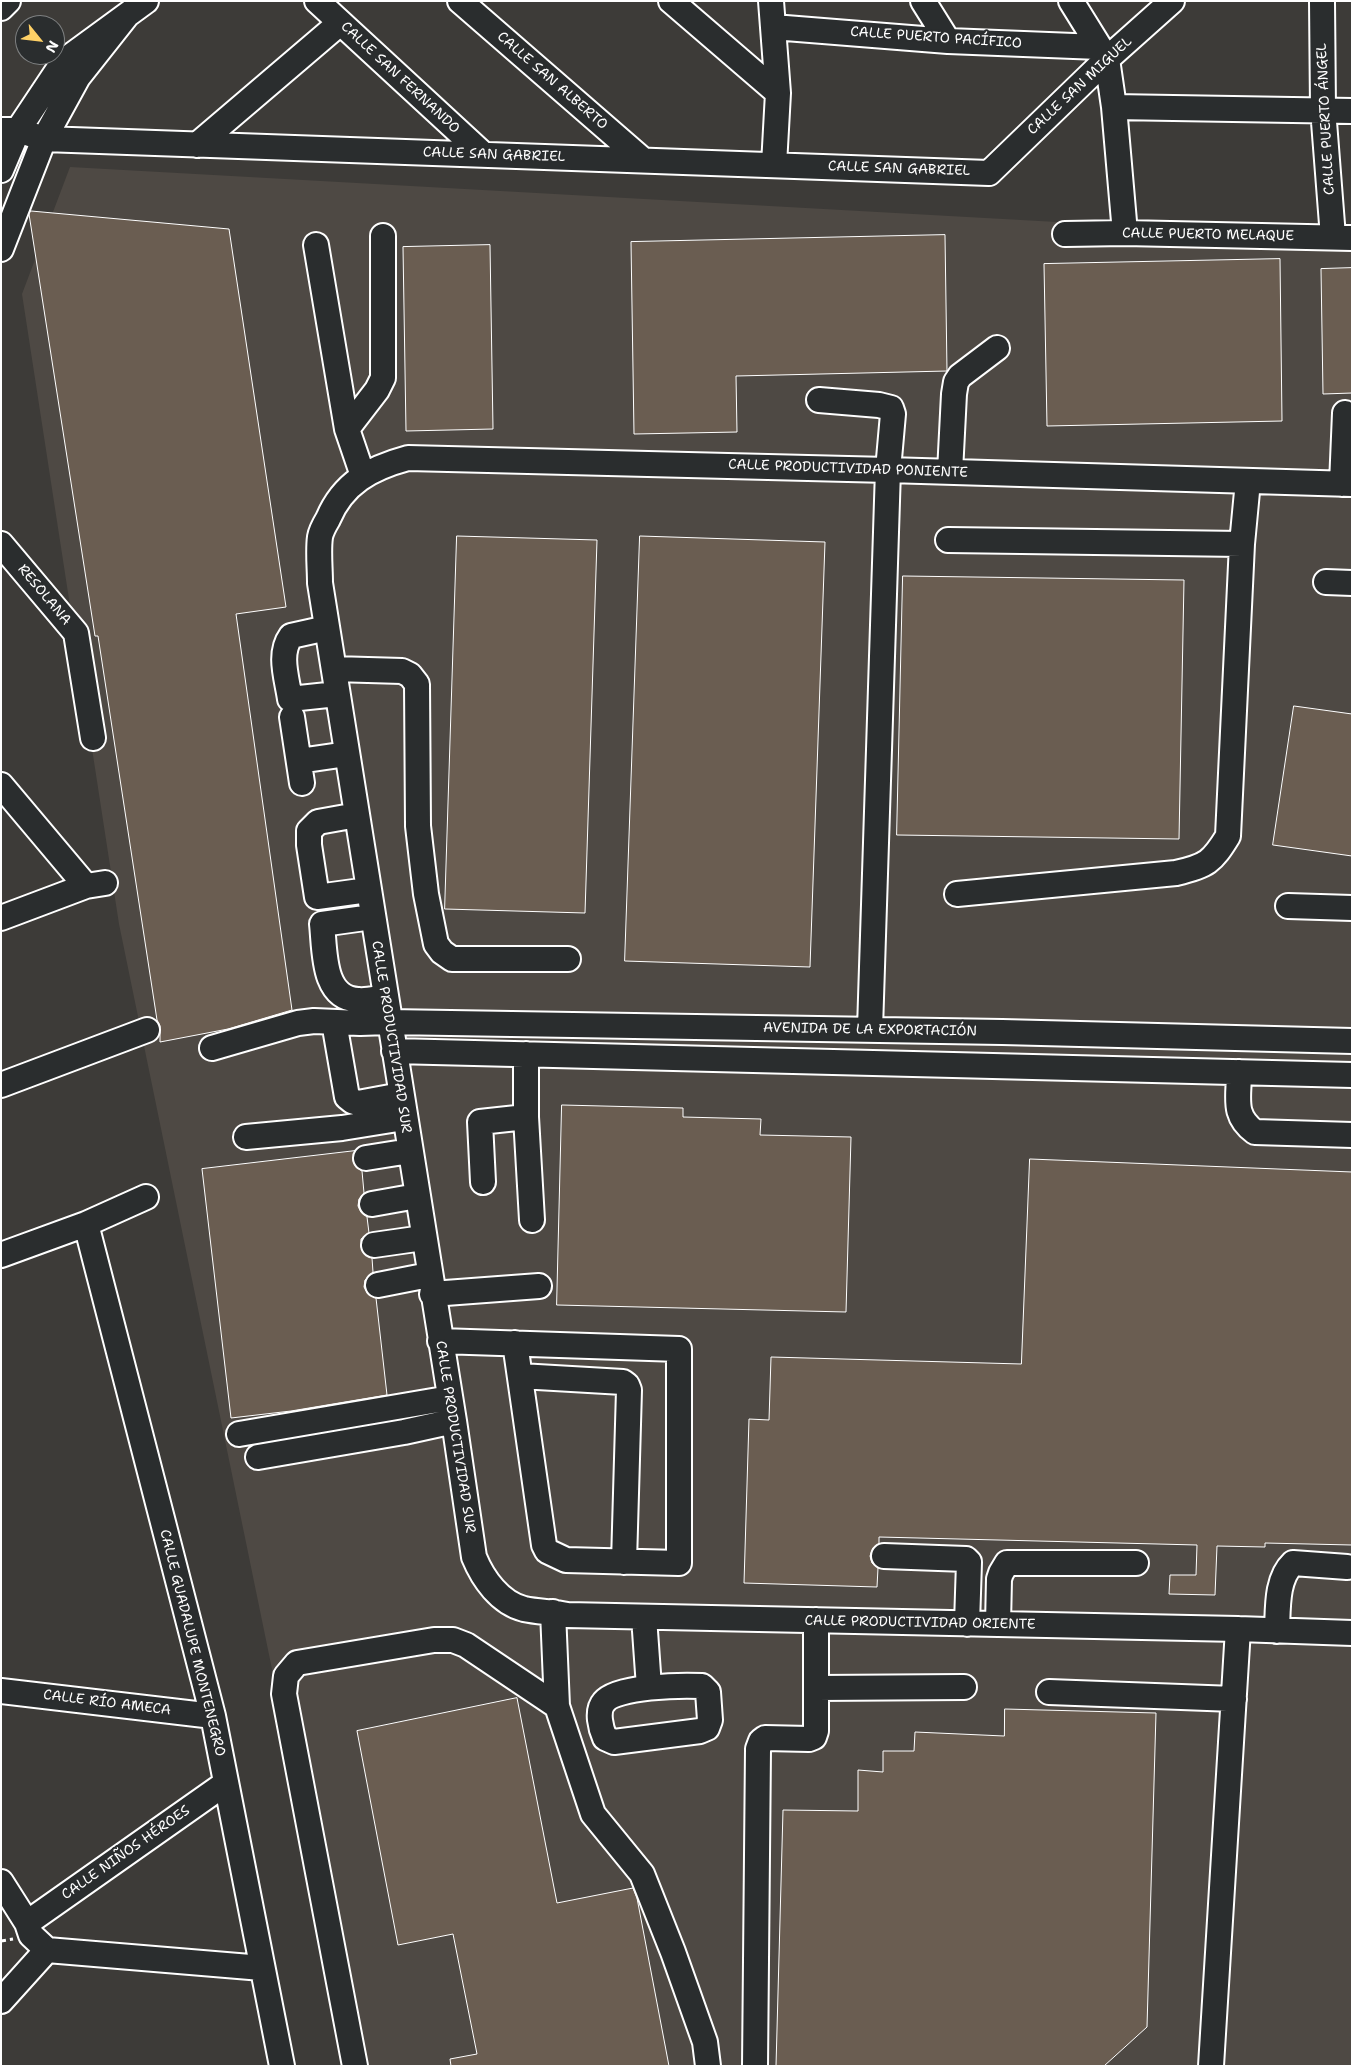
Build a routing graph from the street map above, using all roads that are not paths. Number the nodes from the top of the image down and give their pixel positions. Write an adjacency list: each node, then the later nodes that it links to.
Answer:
1 (8, 1): 10 (street)
2 (317, 1): 12 (street, CALLE SAN FERNANDO)
3 (460, 1): 24 (street, CALLE SAN ALBERTO)
4 (672, 1): 16 (street)
5 (771, 1): 13 (street)
6 (923, 1): 14 (street)
7 (1071, 1): 15 (street)
8 (1172, 1): 15 (street, CALLE SAN MIGUEL)
9 (1322, 1): 18 (street, CALLE PUERTO ÁNGEL)
10 (1, 8)
11 (136, 8): 20 (street); 21 (street)
12 (340, 23): 22 (street); 23 (street, CALLE SAN FERNANDO)
13 (773, 27): 14 (street, CALLE PUERTO PACÍFICO); 16 (street)
14 (948, 41): 15 (street, CALLE PUERTO PACÍFICO)
15 (1103, 53): 17 (street); 27 (street, CALLE SAN MIGUEL)
16 (778, 93): 25 (street)
17 (1114, 107): 18 (street); 28 (street)
18 (1323, 109): 19 (street); 31 (street, CALLE PUERTO ÁNGEL)
19 (1352, 111)
20 (10, 130): 21 (street, CALLE SAN GABRIEL); 26 (street)
21 (44, 139): 22 (street, CALLE SAN GABRIEL); 33 (street)
22 (197, 145): 23 (street, CALLE SAN GABRIEL)
23 (484, 155): 24 (street, CALLE SAN GABRIEL)
24 (644, 160): 25 (street, CALLE SAN GABRIEL)
25 (774, 165): 27 (street, CALLE SAN GABRIEL)
26 (1, 170)
27 (989, 173)
28 (1125, 233): 29 (street, CALLE PUERTO MELAQUE); 31 (street, CALLE PUERTO MELAQUE)
29 (1065, 234)
30 (383, 236): 37 (street)
31 (1342, 238)
32 (316, 246): 37 (street)
33 (1, 249)
34 (997, 348): 39 (street)
35 (819, 400): 38 (street)
36 (1345, 413): 42 (street)
37 (347, 429): 40 (street)
38 (888, 470): 39 (street, CALLE PRODUCTIVIDAD PONIENTE); 40 (street, CALLE PRODUCTIVIDAD PONIENTE); 66 (street)
39 (950, 472): 41 (street, CALLE PRODUCTIVIDAD PONIENTE)
40 (357, 480): 48 (street, CALLE PRODUCTIVIDAD SUR)
41 (1248, 481): 42 (street, CALLE PRODUCTIVIDAD PONIENTE); 45 (street)
42 (1347, 484)
43 (948, 540): 45 (street)
44 (1, 544): 52 (street, RESOLANA)
45 (1242, 544): 57 (street)
46 (1326, 582): 47 (street)
47 (1352, 583)
48 (327, 628): 49 (street, CALLE PRODUCTIVIDAD SUR); 50 (street)
49 (334, 669): 50 (street, CALLE PRODUCTIVIDAD SUR); 62 (street)
50 (337, 694): 53 (street, CALLE PRODUCTIVIDAD SUR)
51 (292, 717): 53 (street)
52 (93, 738)
53 (347, 754): 55 (street, CALLE PRODUCTIVIDAD SUR)
54 (1, 784): 61 (street)
55 (357, 815): 56 (street, CALLE PRODUCTIVIDAD SUR); 56 (street)
56 (368, 890): 60 (street, CALLE PRODUCTIVIDAD SUR)
57 (957, 894)
58 (1288, 906): 59 (street)
59 (1352, 908)
60 (372, 917): 63 (street, CALLE PRODUCTIVIDAD SUR); 63 (street)
61 (1, 918)
62 (568, 959)
63 (385, 997): 65 (street, CALLE PRODUCTIVIDAD SUR)
64 (334, 1022): 65 (street, AVENIDA DE LA EXPORTACIÓN); 70 (street, AVENIDA DE LA EXPORTACIÓN); 77 (street)
65 (389, 1022): 66 (street, AVENIDA DE LA EXPORTACIÓN); 71 (street, CALLE PRODUCTIVIDAD SUR)
66 (870, 1029): 68 (street, AVENIDA DE LA EXPORTACIÓN)
67 (147, 1030): 76 (street)
68 (1002, 1032): 69 (street, AVENIDA DE LA EXPORTACIÓN); 73 (street)
69 (1352, 1041)
70 (212, 1048)
71 (394, 1050): 72 (street); 77 (street, CALLE PRODUCTIVIDAD SUR)
72 (526, 1054): 73 (street); 78 (street)
73 (1003, 1067): 74 (street)
74 (1239, 1072): 75 (street); 79 (street)
75 (1352, 1075)
76 (1, 1084)
77 (403, 1107): 80 (street); 81 (street, CALLE PRODUCTIVIDAD SUR)
78 (526, 1117): 83 (street); 87 (street)
79 (1352, 1135)
80 (246, 1137)
81 (410, 1151): 82 (street); 84 (street, CALLE PRODUCTIVIDAD SUR)
82 (366, 1158)
83 (483, 1182)
84 (417, 1196): 86 (street); 89 (street, CALLE PRODUCTIVIDAD SUR)
85 (146, 1197): 88 (street)
86 (372, 1204)
87 (532, 1220)
88 (86, 1224): 91 (street); 122 (street, CALLE GUADALUPE MONTENEGRO)
89 (423, 1238): 90 (street); 93 (street, CALLE PRODUCTIVIDAD SUR)
90 (374, 1245)
91 (1, 1256)
92 (378, 1285): 93 (street)
93 (431, 1285): 94 (street); 95 (street, CALLE PRODUCTIVIDAD SUR)
94 (539, 1286)
95 (440, 1341): 96 (street); 98 (street, CALLE PRODUCTIVIDAD SUR)
96 (515, 1343): 97 (street); 103 (street)
97 (520, 1376): 103 (street); 103 (street)
98 (450, 1398): 99 (street, CALLE PRODUCTIVIDAD SUR); 100 (street)
99 (454, 1421): 101 (street); 106 (street, CALLE PRODUCTIVIDAD SUR)
100 (239, 1434)
101 (258, 1458)
102 (884, 1556): 110 (street)
103 (624, 1562)
104 (1136, 1563): 111 (street)
105 (1347, 1567): 113 (street)
106 (494, 1590): 107 (street, CALLE PRODUCTIVIDAD ORIENTE)
107 (553, 1612): 108 (street, CALLE PRODUCTIVIDAD ORIENTE); 121 (street)
108 (644, 1617): 109 (street, CALLE PRODUCTIVIDAD ORIENTE); 115 (street)
109 (816, 1620): 110 (street, CALLE PRODUCTIVIDAD ORIENTE); 117 (street)
110 (967, 1624): 111 (street, CALLE PRODUCTIVIDAD ORIENTE)
111 (998, 1624): 112 (street, CALLE PRODUCTIVIDAD ORIENTE)
112 (1238, 1629): 113 (street, CALLE PRODUCTIVIDAD ORIENTE); 120 (street)
113 (1277, 1631): 114 (street, CALLE PRODUCTIVIDAD ORIENTE)
114 (1352, 1633)
115 (649, 1687)
116 (964, 1687): 117 (street)
117 (817, 1688): 131 (street)
118 (1, 1690): 122 (street, CALLE RÍO AMECA)
119 (1049, 1692): 120 (street)
120 (1234, 1699): 132 (street)
121 (557, 1706): 129 (street); 130 (street)
122 (213, 1716): 123 (street, CALLE GUADALUPE MONTENEGRO)
123 (226, 1783): 125 (street, CALLE NIÑOS HÉROES); 126 (street, CALLE GUADALUPE MONTENEGRO)
124 (1, 1882): 125 (street)
125 (35, 1936): 126 (street); 127 (street, CALLE NIÑOS HÉROES)
126 (262, 1968): 128 (street, CALLE GUADALUPE MONTENEGRO)
127 (1, 2001)
128 (282, 2066)
129 (356, 2066)
130 (708, 2066)
131 (755, 2066)
132 (1211, 2066)

